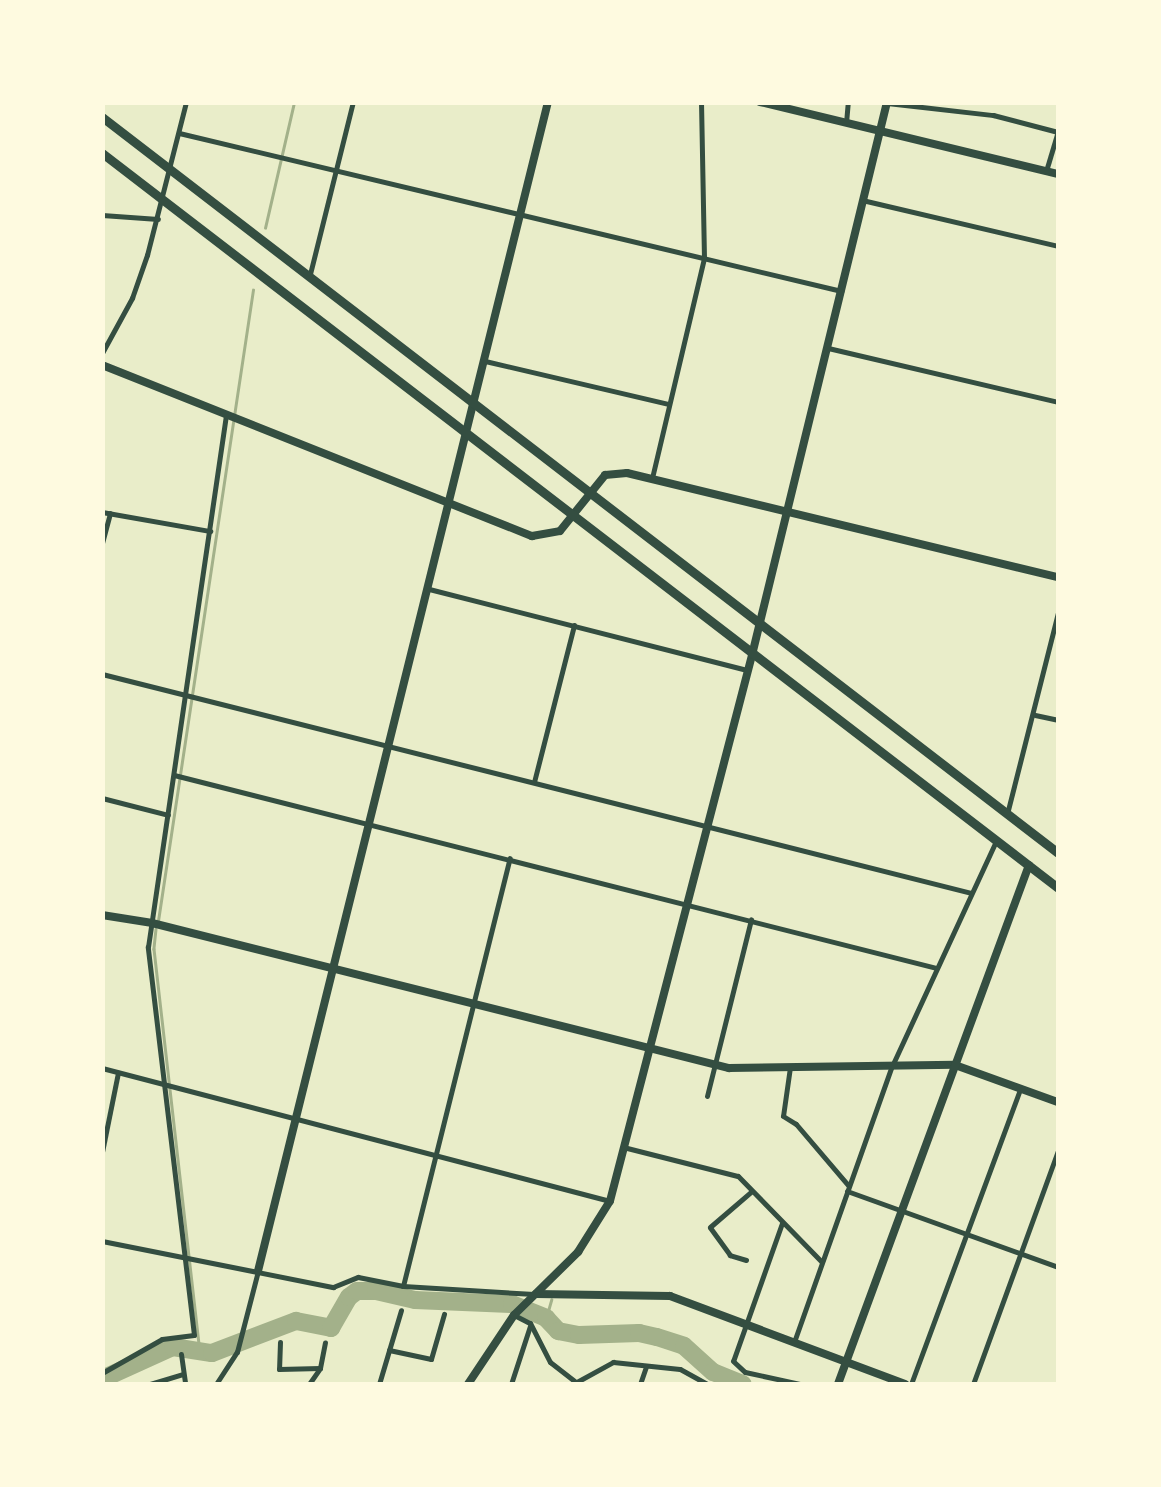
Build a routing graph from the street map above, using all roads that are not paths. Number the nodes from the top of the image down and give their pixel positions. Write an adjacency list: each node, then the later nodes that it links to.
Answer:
1 (186, 102): 14 (street)
2 (352, 102): 17 (street)
3 (548, 102): 23 (street)
4 (701, 102): 26 (street)
5 (760, 102): 11 (street)
6 (848, 102): 11 (street)
7 (996, 102): 9 (street)
8 (887, 103): 9 (street); 12 (street)
9 (993, 114): 13 (street)
10 (102, 117): 16 (highway)
11 (846, 123): 12 (street)
12 (880, 132): 18 (street); 21 (street)
13 (1058, 132): 18 (street)
14 (178, 133): 16 (street); 17 (street)
15 (102, 152): 20 (highway)
16 (170, 168): 20 (street); 27 (highway)
17 (336, 171): 23 (street); 27 (street)
18 (1046, 171): 19 (street)
19 (1058, 174)
20 (162, 198): 24 (street); 37 (highway)
21 (862, 200): 25 (street); 28 (street)
22 (102, 215): 24 (street)
23 (521, 216): 26 (street); 31 (street)
24 (158, 219): 30 (street)
25 (1058, 246)
26 (704, 258): 28 (street); 35 (street)
27 (309, 277): 34 (highway)
28 (841, 291): 29 (street)
29 (827, 348): 33 (street); 41 (street)
30 (102, 353)
31 (485, 361): 34 (street); 35 (street)
32 (102, 365): 36 (street)
33 (1058, 402)
34 (475, 404): 37 (street); 39 (highway)
35 (670, 404): 38 (street)
36 (226, 415): 40 (street); 44 (street)
37 (468, 437): 40 (street); 43 (highway)
38 (652, 478): 39 (street); 41 (street)
39 (589, 492): 43 (street); 49 (highway)
40 (451, 505): 43 (street); 47 (street)
41 (786, 512): 46 (street); 49 (street)
42 (106, 513): 44 (street); 45 (street)
43 (574, 514): 51 (highway)
44 (210, 532): 54 (street)
45 (102, 543)
46 (1058, 576)
47 (429, 589): 50 (street); 57 (street)
48 (1058, 613): 55 (street)
49 (759, 623): 51 (street); 61 (highway)
50 (574, 625): 52 (street); 59 (street)
51 (752, 655): 52 (street); 65 (highway)
52 (747, 670): 64 (street)
53 (102, 674): 54 (street)
54 (186, 696): 57 (street); 58 (street)
55 (1035, 714): 56 (street); 61 (street)
56 (1058, 720)
57 (390, 746): 59 (street); 63 (street)
58 (174, 776): 62 (street); 63 (street)
59 (534, 783): 64 (street)
60 (102, 798): 62 (street)
61 (1008, 814): 66 (highway)
62 (168, 815): 74 (street)
63 (371, 823): 67 (street); 76 (street)
64 (707, 826): 70 (street); 71 (street)
65 (997, 840): 68 (highway); 70 (street)
66 (1058, 853)
67 (510, 858): 71 (street); 77 (street)
68 (1028, 865): 69 (highway); 80 (street)
69 (1058, 888)
70 (971, 893): 75 (street)
71 (688, 902): 73 (street); 78 (street)
72 (102, 915): 74 (street)
73 (751, 919): 75 (street); 79 (street)
74 (152, 922): 76 (street); 85 (street)
75 (936, 968): 81 (street)
76 (334, 969): 77 (street); 89 (street)
77 (474, 1005): 78 (street); 93 (street)
78 (652, 1049): 79 (street); 90 (street)
79 (715, 1065): 82 (street); 87 (street)
80 (955, 1065): 81 (street); 86 (street); 97 (street)
81 (892, 1066): 82 (street); 94 (street)
82 (790, 1067): 94 (street)
83 (102, 1068): 84 (street)
84 (118, 1073): 85 (street); 92 (street)
85 (165, 1088): 89 (street); 102 (street)
86 (1020, 1089): 88 (street); 99 (street)
87 (707, 1096)
88 (1058, 1102)
89 (296, 1120): 93 (street); 106 (street)
90 (626, 1148): 95 (street); 96 (street)
91 (1058, 1150): 101 (street)
92 (102, 1152)
93 (436, 1157): 96 (street); 107 (street)
94 (848, 1188): 97 (street); 104 (street)
95 (752, 1192): 98 (street); 103 (street)
96 (610, 1201): 108 (street)
97 (902, 1210): 99 (street); 119 (street)
98 (782, 1223): 104 (street); 113 (street)
99 (965, 1234): 101 (street); 136 (street)
100 (102, 1241): 102 (street)
101 (1021, 1254): 105 (street); 137 (street)
102 (185, 1257): 106 (street); 122 (street)
103 (746, 1260)
104 (821, 1262): 116 (street)
105 (1058, 1267)
106 (258, 1272): 107 (street); 127 (street)
107 (403, 1286): 108 (street)
108 (530, 1298): 111 (street); 113 (street)
109 (401, 1310): 117 (street)
110 (444, 1314): 117 (street)
111 (516, 1314): 112 (street); 130 (street)
112 (530, 1323): 124 (street); 131 (street)
113 (746, 1326): 116 (street); 134 (street)
114 (280, 1342): 121 (street)
115 (325, 1342): 121 (street)
116 (794, 1343): 119 (street)
117 (389, 1350): 129 (street)
118 (181, 1354): 123 (street)
119 (847, 1363): 135 (street); 136 (street)
120 (646, 1367): 124 (street); 132 (street); 133 (street)
121 (320, 1368): 128 (street)
122 (102, 1373)
123 (184, 1374): 125 (street); 126 (street)
124 (573, 1383)
125 (150, 1384)
126 (185, 1384)
127 (216, 1384)
128 (310, 1384)
129 (379, 1384)
130 (468, 1384)
131 (511, 1384)
132 (640, 1384)
133 (707, 1384)
134 (800, 1384)
135 (838, 1384)
136 (908, 1384)
137 (973, 1384)

